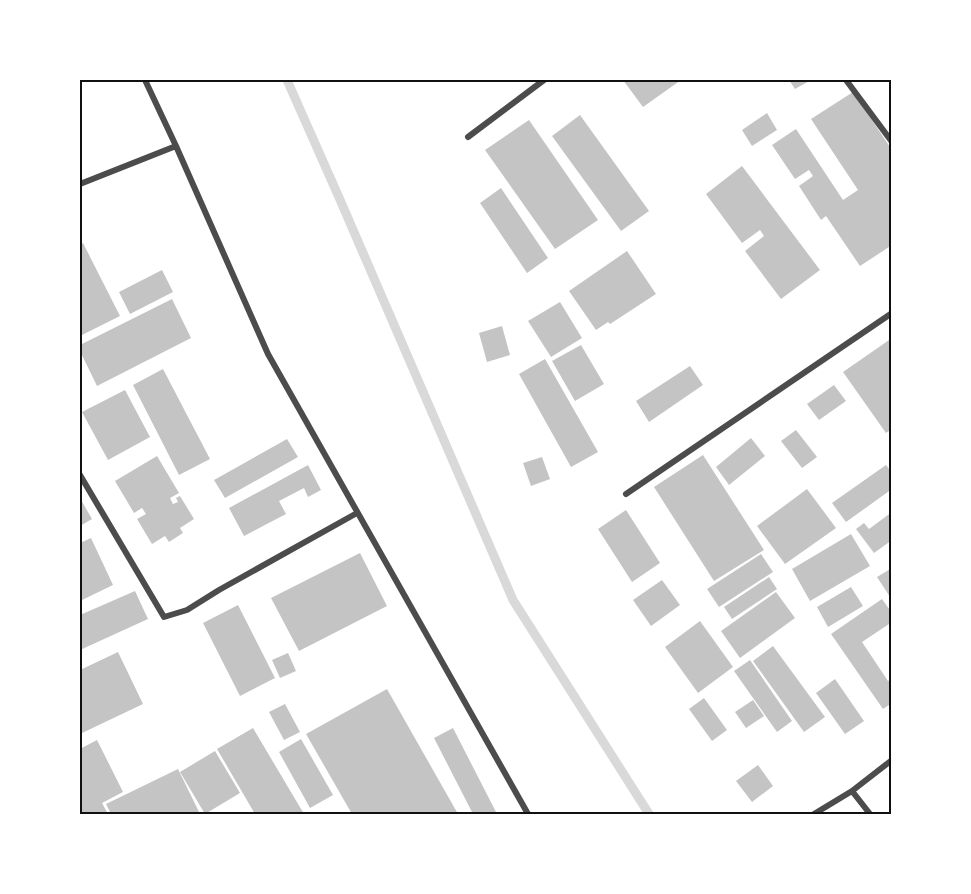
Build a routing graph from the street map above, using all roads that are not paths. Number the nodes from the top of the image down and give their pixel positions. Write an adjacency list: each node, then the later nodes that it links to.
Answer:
1 (145, 80): 6 (street)
2 (544, 80): 4 (street)
3 (846, 80): 5 (street)
4 (468, 137)
5 (891, 142)
6 (176, 146): 7 (street); 11 (street)
7 (80, 184)
8 (891, 313): 10 (street)
9 (80, 475): 11 (street)
10 (626, 494)
11 (357, 513): 14 (street)
12 (891, 760): 13 (street)
13 (852, 791): 15 (street); 16 (street)
14 (528, 814)
15 (814, 814)
16 (870, 814)

